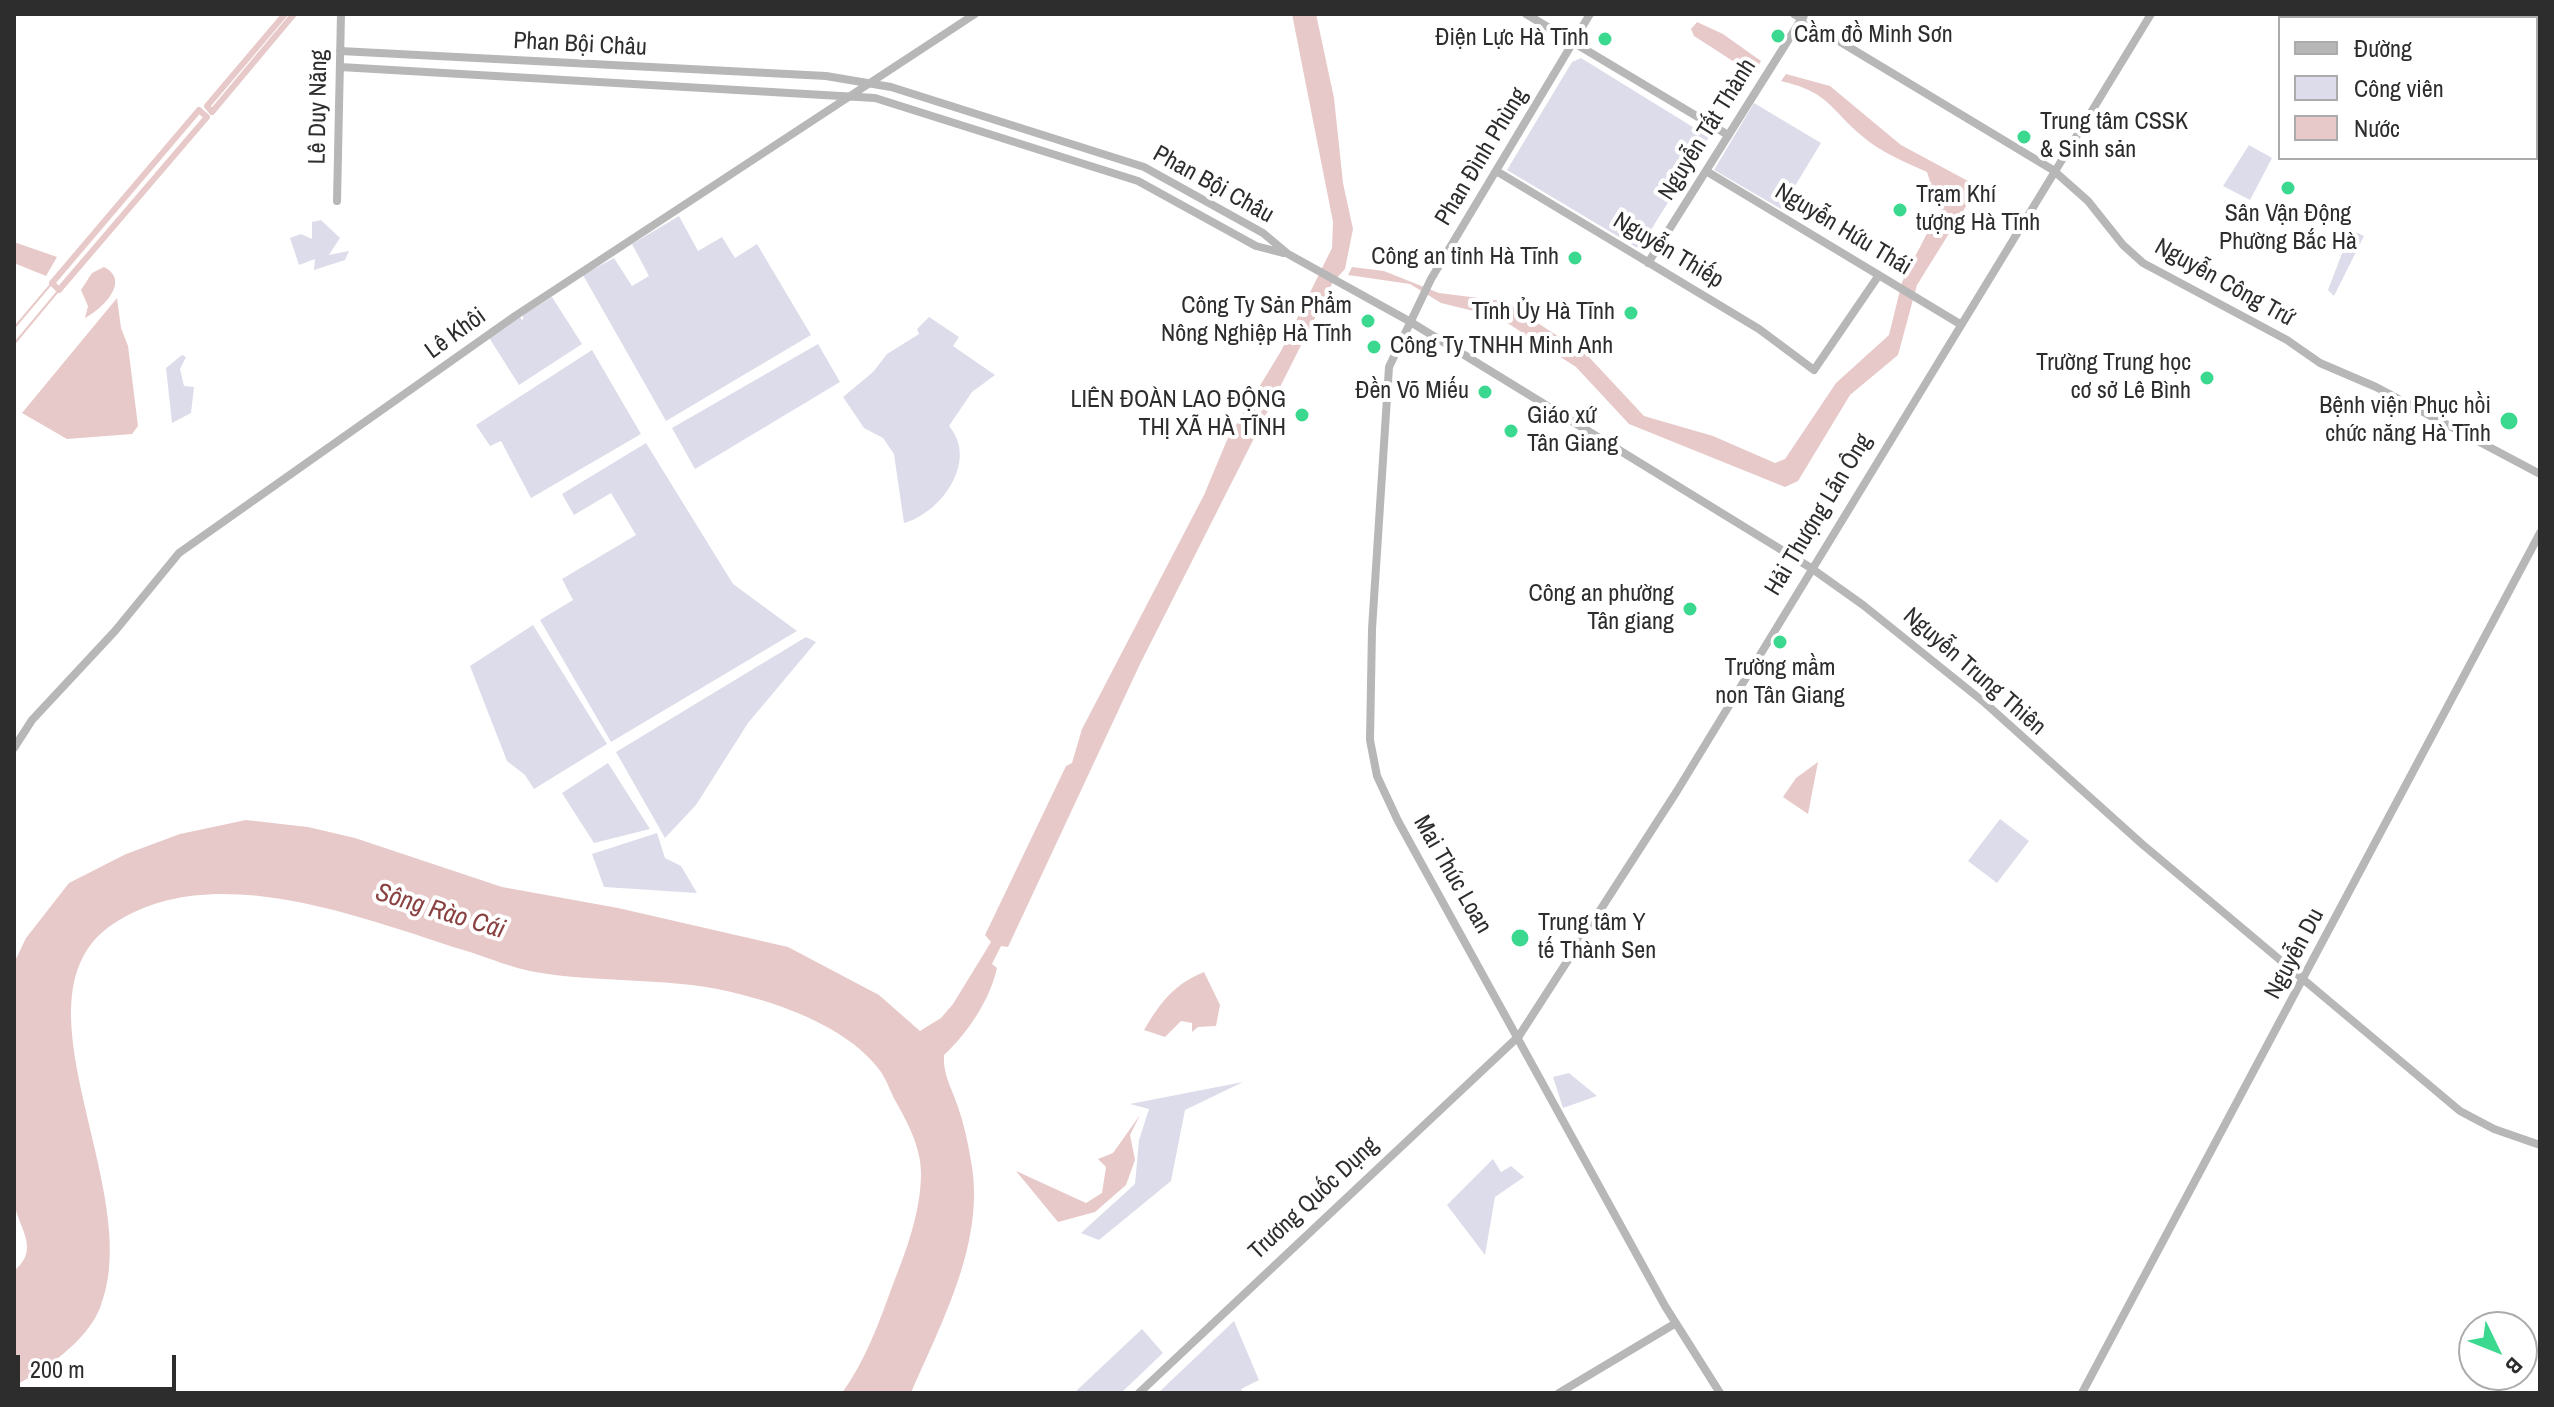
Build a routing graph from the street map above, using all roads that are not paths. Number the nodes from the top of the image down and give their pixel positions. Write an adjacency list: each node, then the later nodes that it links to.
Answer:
1 (341, 14): 8 (street, Lê Duy Năng)
2 (975, 14): 10 (street, Lê Khôi)
3 (1526, 14): 7 (street)
4 (1590, 14): 7 (street, Phan Đình Phùng)
5 (2151, 14): 13 (street, Hải Thượng Lãn Ông)
6 (1800, 16): 12 (street, Nguyễn Tất Thành); 13 (street, Nguyễn Công Trứ)
7 (1573, 43): 12 (street); 15 (street, Phan Đình Phùng)
8 (340, 51): 9 (street, Lê Duy Năng); 10 (street, Phan Bội Châu)
9 (340, 67): 11 (street, Phan Bội Châu); 16 (street, Lê Duy Năng)
10 (868, 84): 11 (street, Lê Khôi); 17 (street, Phan Bội Châu)
11 (850, 96): 17 (street, Phan Bội Châu); 25 (street, Lê Khôi)
12 (1728, 135): 14 (street, Nguyễn Tất Thành)
13 (2053, 170): 21 (street, Hải Thượng Lãn Ông); 22 (street, Nguyễn Công Trứ)
14 (1706, 171): 18 (street, Nguyễn Tất Thành); 19 (street, Nguyễn Hứu Thái)
15 (1498, 172): 18 (street, Nguyễn Thiếp); 20 (street, Phan Đình Phùng)
16 (337, 201)
17 (1288, 254): 20 (street, Nguyễn Trung Thiên)
18 (1648, 263): 19 (street, Nguyễn Thiếp)
19 (1879, 275): 21 (street, Nguyễn Hứu Thái)
20 (1409, 321): 24 (street, Nguyễn Trung Thiên); 27 (street, Mai Thúc Loan)
21 (1960, 324): 24 (street, Hải Thượng Lãn Ông)
22 (2540, 474)
23 (2540, 533): 26 (street, Nguyễn Du)
24 (1811, 568): 26 (street, Nguyễn Trung Thiên); 27 (street, Hải Thượng Lãn Ông)
25 (14, 748)
26 (2304, 980): 28 (street, Nguyễn Trung Thiên); 33 (street, Nguyễn Du)
27 (1519, 1036): 29 (street, Mai Thúc Loan); 30 (street, Trương Quốc Dụng)
28 (2540, 1145)
29 (1676, 1323): 31 (street); 32 (street, Mai Thúc Loan)
30 (1139, 1393)
31 (1559, 1393)
32 (1720, 1393)
33 (2082, 1393)

